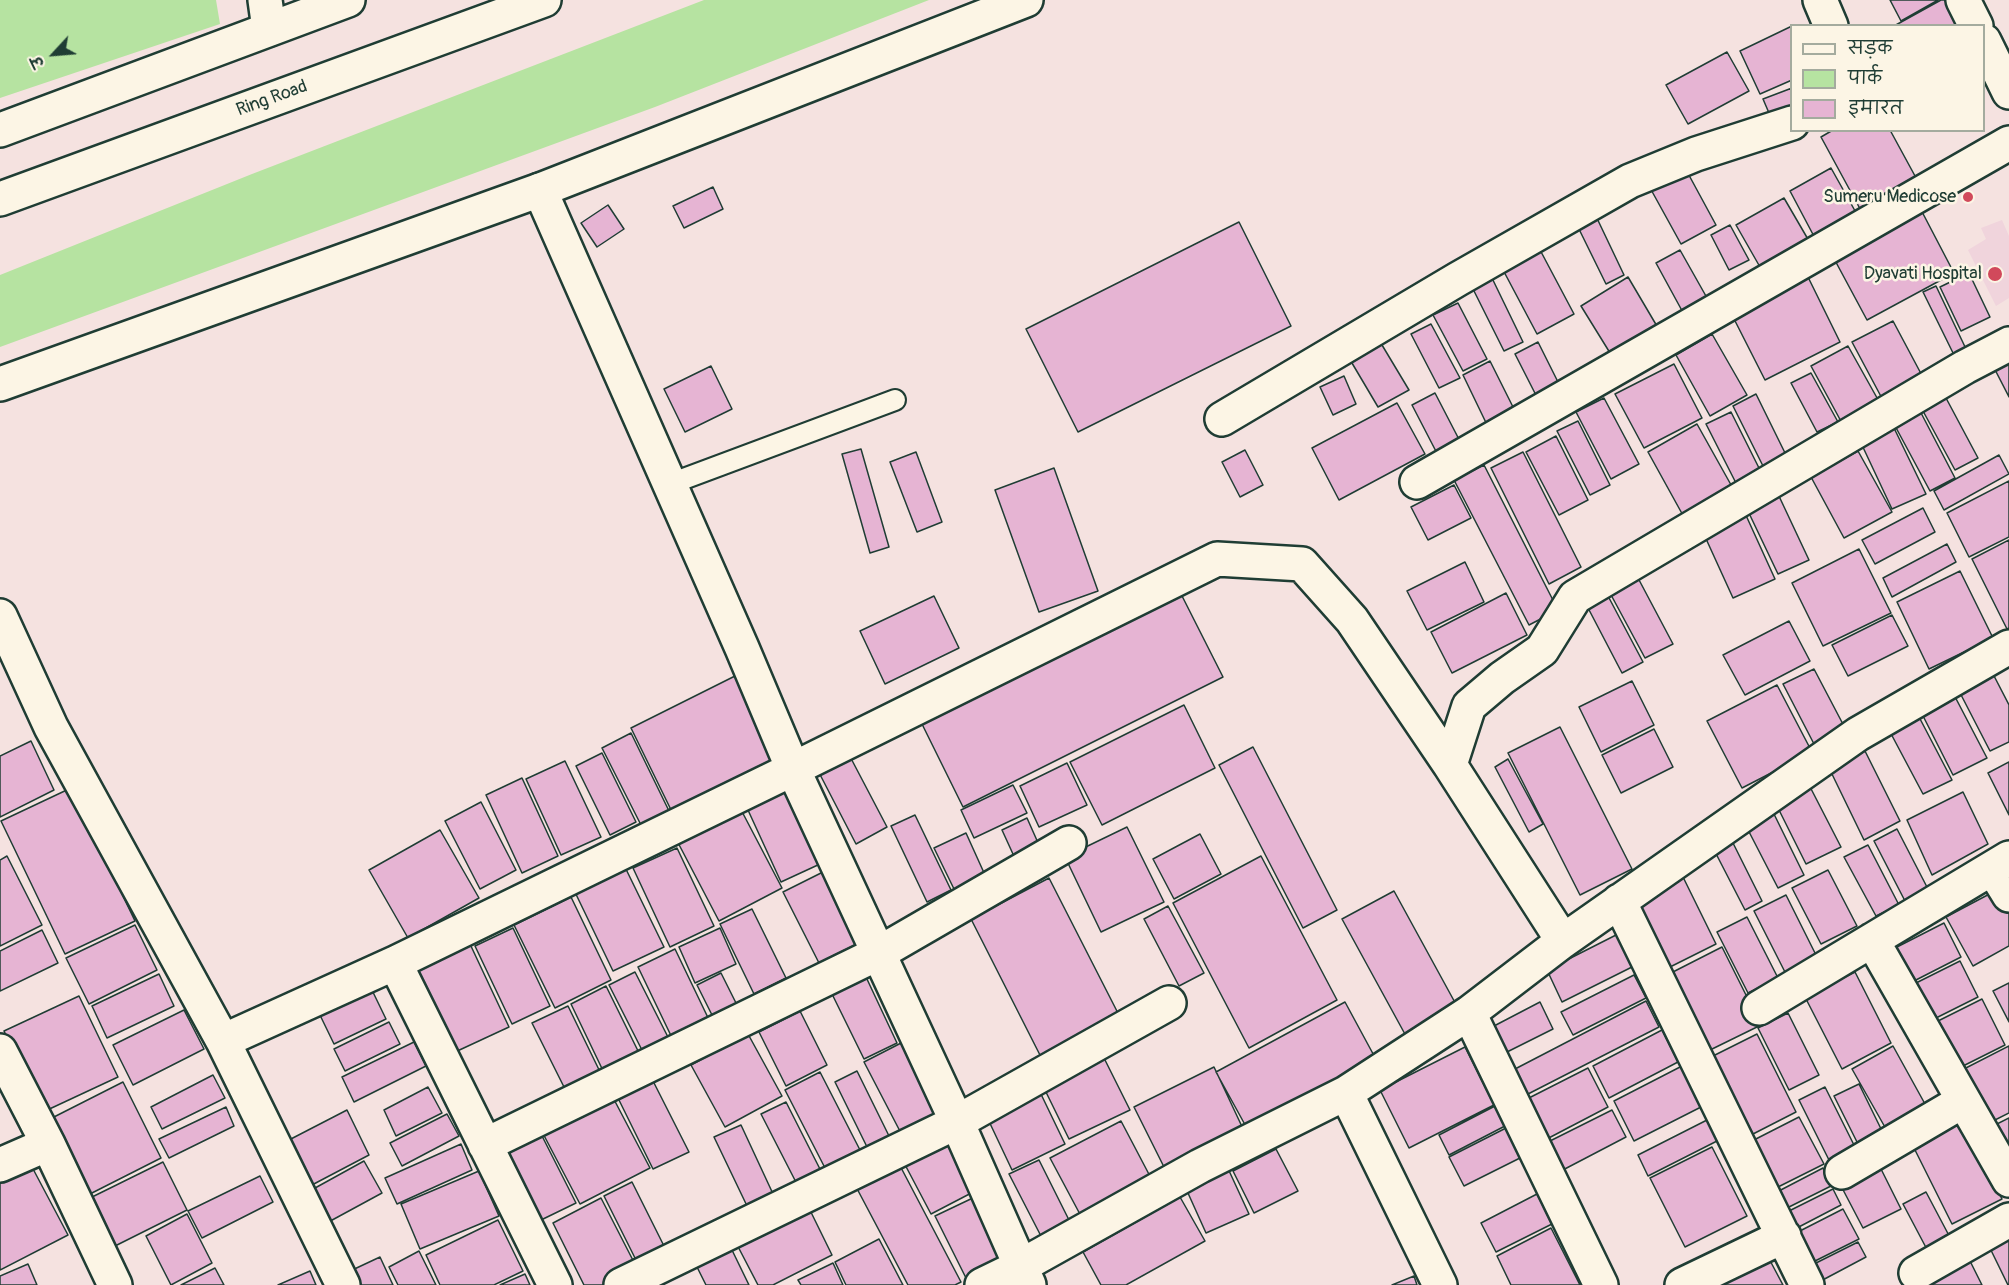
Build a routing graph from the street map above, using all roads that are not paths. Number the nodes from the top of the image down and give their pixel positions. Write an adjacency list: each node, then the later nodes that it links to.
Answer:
1 (348, 0): 6 (street)
2 (544, 0): 15 (street, Ring Road)
3 (1026, 0): 14 (street)
4 (1820, 0): 7 (street)
5 (1963, 0): 8 (street)
6 (267, 15): 12 (street)
7 (1830, 24)
8 (1980, 24)
9 (1989, 37): 10 (street)
10 (2009, 92)
11 (1790, 123): 19 (street)
12 (0, 130)
13 (2009, 143): 20 (street)
14 (540, 190): 17 (street); 21 (street)
15 (0, 199)
16 (2009, 344): 24 (street)
17 (0, 384)
18 (895, 400): 21 (lane)
19 (1222, 419)
20 (1417, 483)
21 (670, 484): 25 (street)
22 (0, 616): 36 (street)
23 (2009, 647): 28 (street)
24 (1450, 765): 25 (street); 30 (street)
25 (793, 769): 31 (street); 32 (street)
26 (1069, 843): 31 (street)
27 (2004, 874): 29 (street)
28 (1619, 902): 30 (street); 47 (street)
29 (1872, 940): 34 (street); 39 (street)
30 (1563, 941): 35 (street)
31 (879, 953): 40 (street); 42 (street)
32 (395, 963): 36 (street); 42 (street)
33 (1170, 1003): 40 (street)
34 (1759, 1008)
35 (1468, 1013): 38 (street); 56 (street)
36 (223, 1041): 51 (street)
37 (0, 1052): 41 (street)
38 (1346, 1093): 49 (street); 55 (street)
39 (1963, 1101): 44 (street); 45 (street)
40 (957, 1122): 49 (street); 53 (street)
41 (48, 1144): 43 (street); 50 (street)
42 (485, 1145): 52 (street)
43 (0, 1165)
44 (1842, 1172)
45 (2009, 1180)
46 (2009, 1220): 48 (street)
47 (1784, 1236): 57 (street); 58 (street)
48 (1916, 1273)
49 (1025, 1276): 54 (street)
50 (115, 1285)
51 (344, 1285)
52 (555, 1285)
53 (621, 1285)
54 (982, 1285)
55 (1440, 1285)
56 (1600, 1285)
57 (1682, 1285)
58 (1808, 1285)

